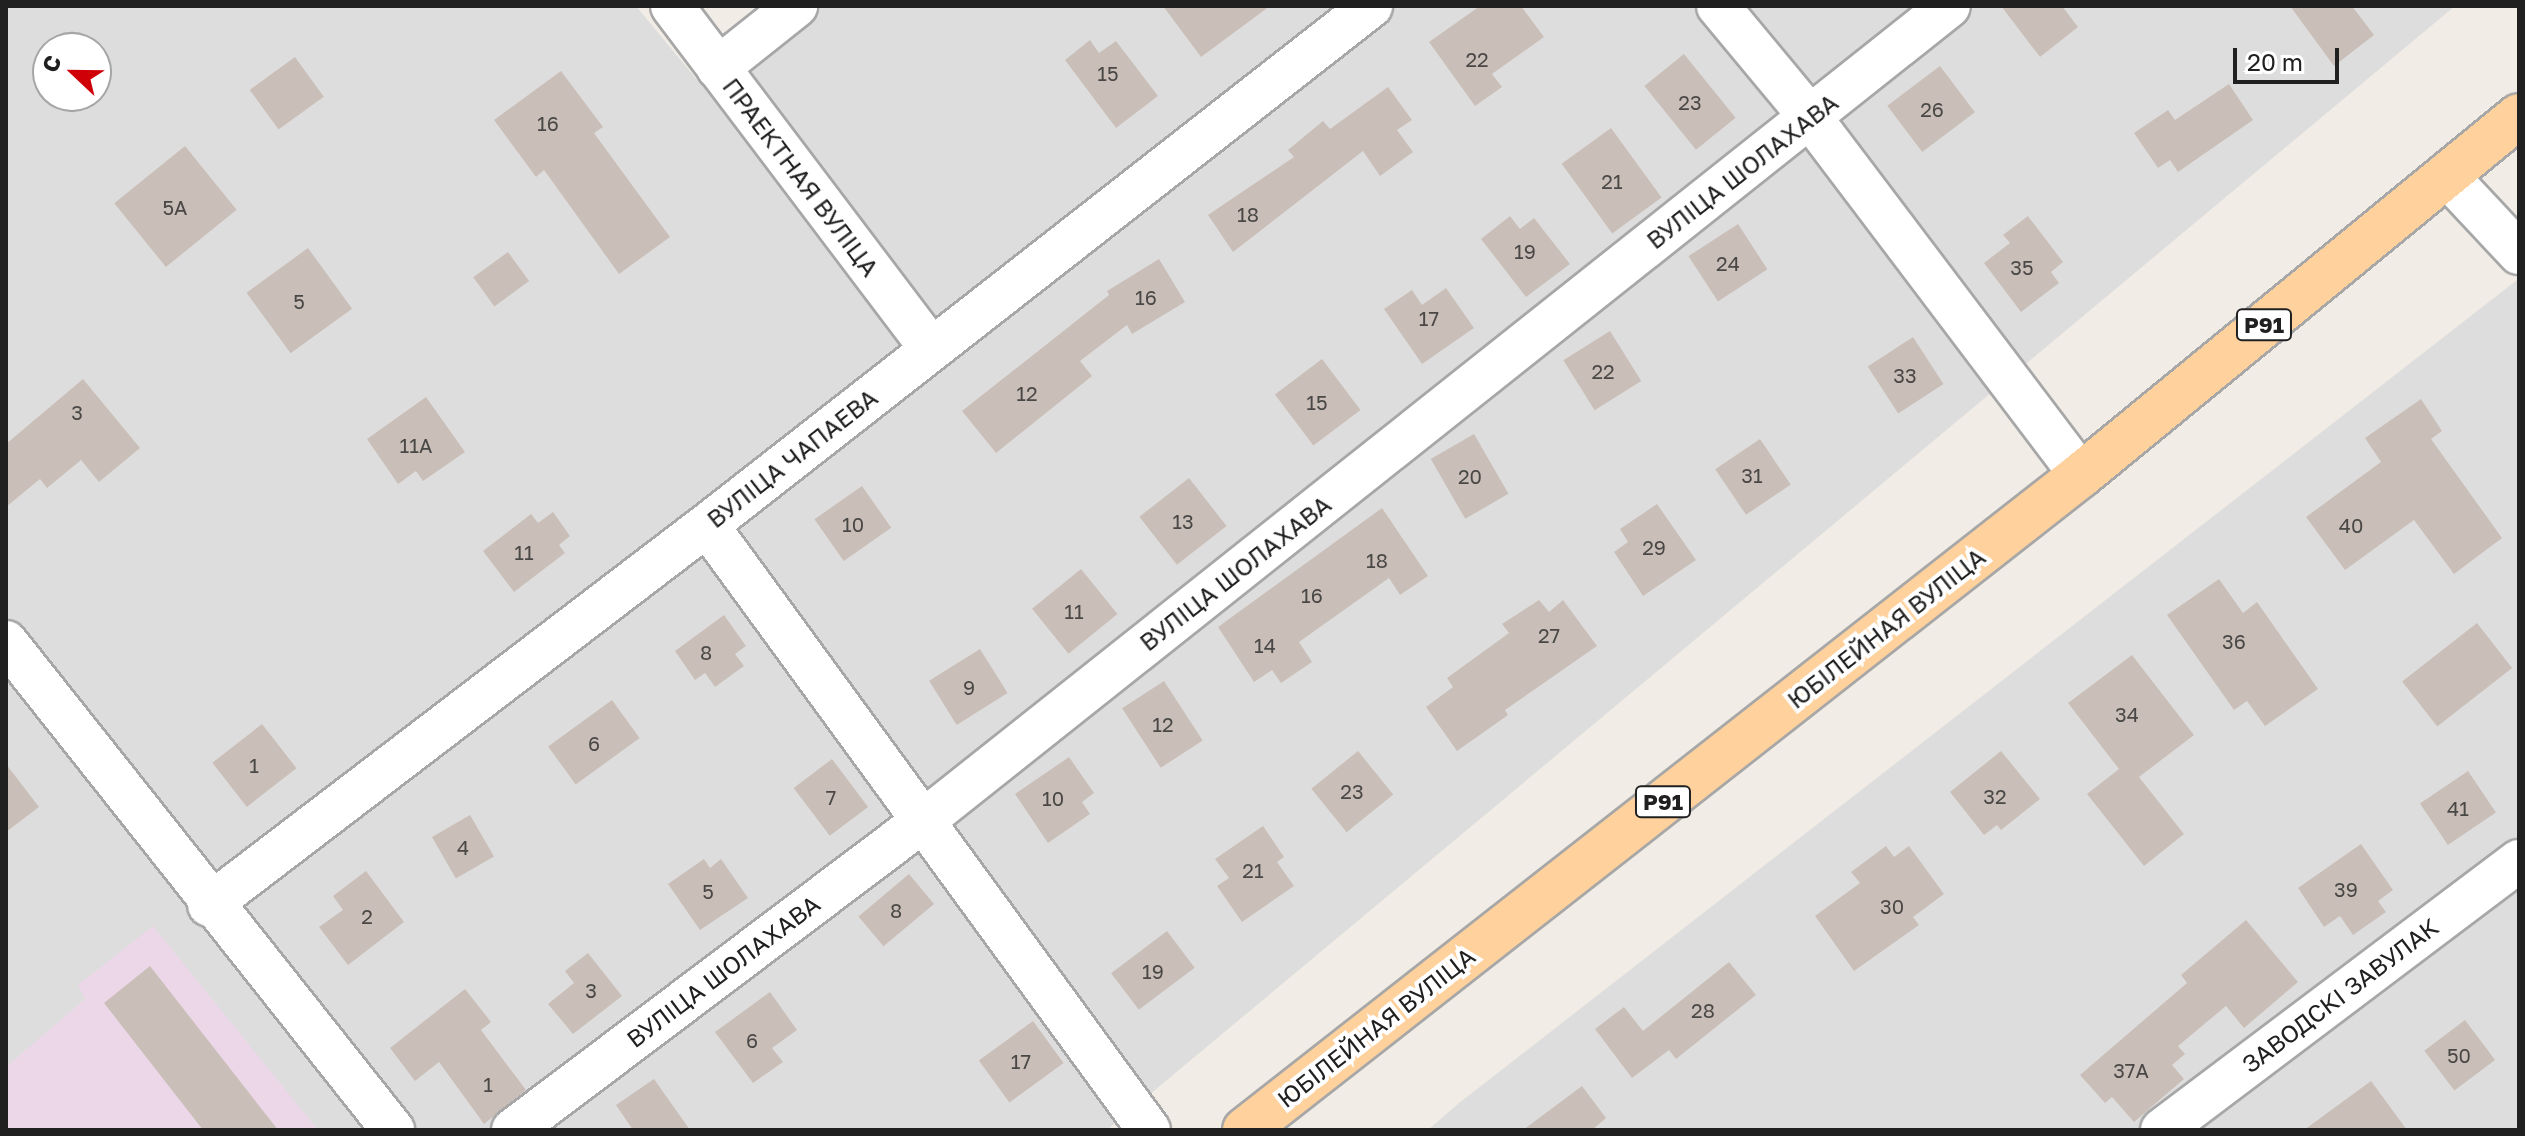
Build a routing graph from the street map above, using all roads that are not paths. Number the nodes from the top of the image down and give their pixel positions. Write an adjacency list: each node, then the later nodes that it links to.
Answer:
1 (672, 6): 6 (street, ПРАЕКТНАЯ ВУЛІЦА)
2 (796, 6): 6 (street)
3 (1371, 6): 11 (street, ВУЛІЦА ЧАПАЕВА)
4 (1718, 6): 8 (street)
5 (1949, 6): 8 (street, ВУЛІЦА ШОЛАХАВА)
6 (718, 68): 11 (street, ПРАЕКТНАЯ ВУЛІЦА)
7 (2519, 116): 9 (main road, ЮБІЛЕЙНАЯ ВУЛІЦА / Р91)
8 (1810, 117): 12 (street); 15 (street, ВУЛІЦА ШОЛАХАВА)
9 (2446, 175): 10 (street); 12 (main road, ЮБІЛЕЙНАЯ ВУЛІЦА / Р91)
10 (2519, 253)
11 (931, 349): 13 (street, ВУЛІЦА ЧАПАЕВА)
12 (2081, 475): 21 (main road, ЮБІЛЕЙНАЯ ВУЛІЦА / Р91)
13 (707, 525): 15 (street); 17 (street, ВУЛІЦА ЧАПАЕВА)
14 (6, 642): 17 (street)
15 (923, 821): 19 (street, ВУЛІЦА ШОЛАХАВА); 20 (street)
16 (2519, 861): 22 (street, ЗАВОДСКІ ЗАВУЛАК)
17 (209, 905): 18 (street)
18 (393, 1130)
19 (513, 1130)
20 (1149, 1130)
21 (1245, 1130)
22 (2162, 1130)

